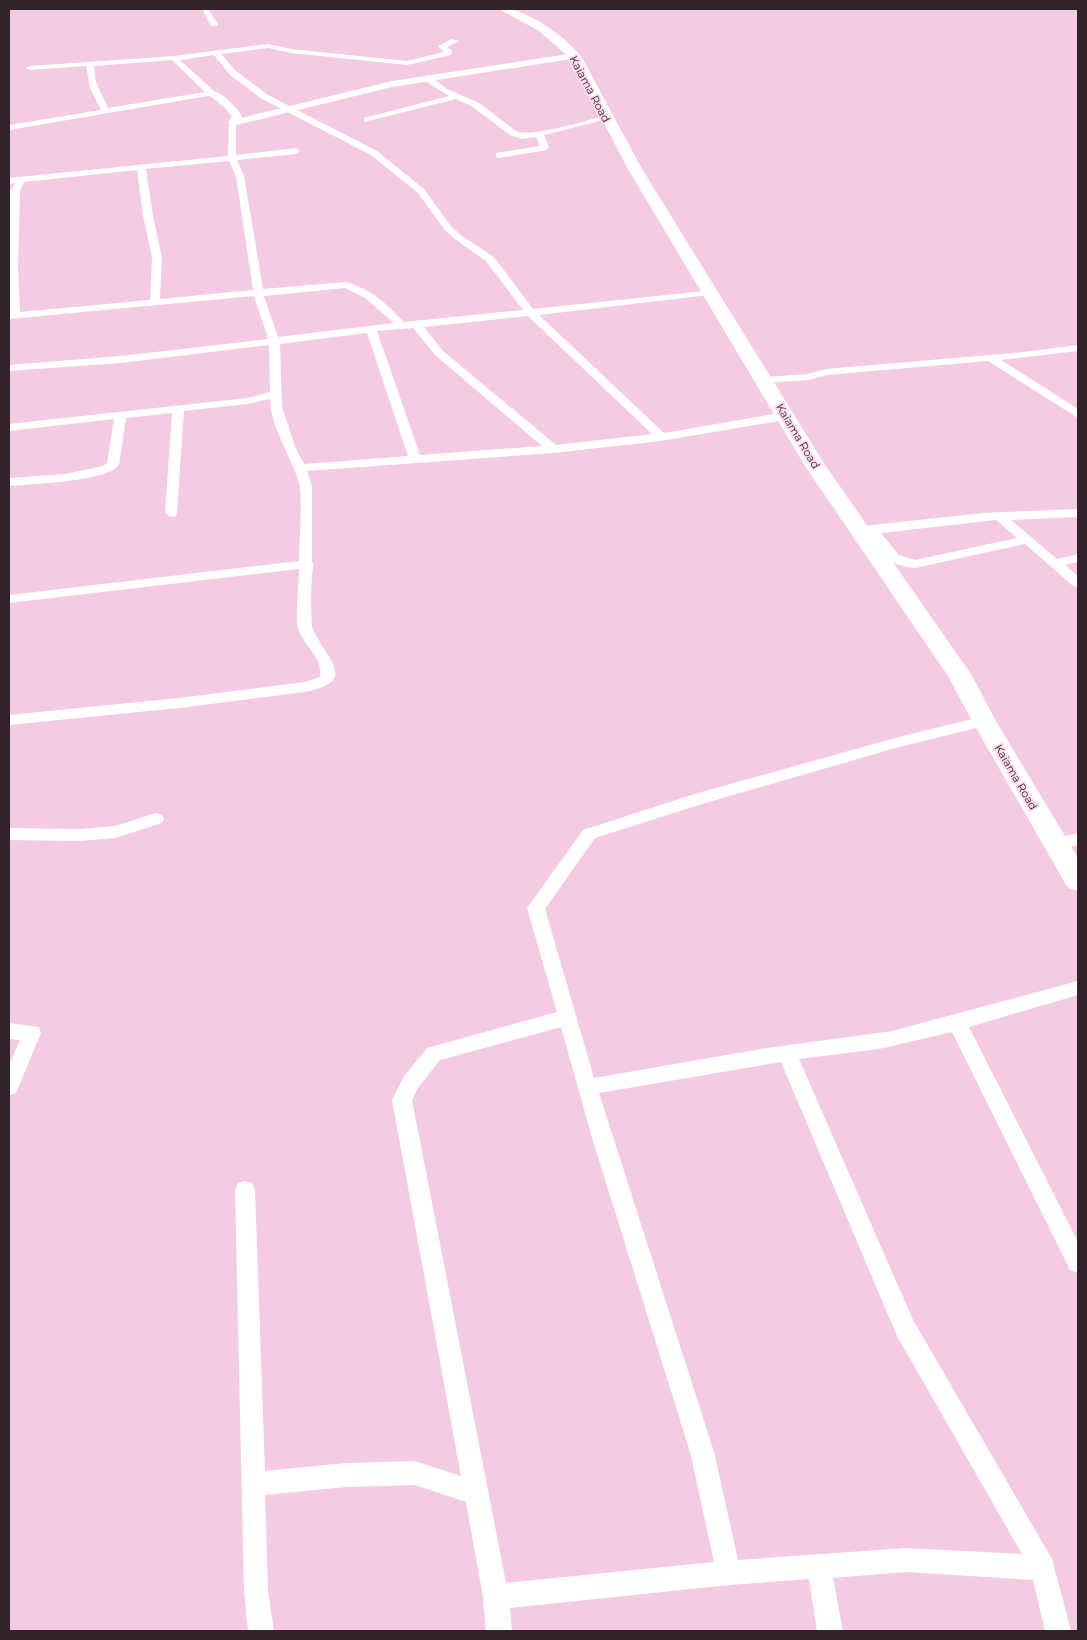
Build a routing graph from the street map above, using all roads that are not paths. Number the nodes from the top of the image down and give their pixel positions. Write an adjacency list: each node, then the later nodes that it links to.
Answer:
1 (205, 9): 3 (street)
2 (505, 9): 6 (highway, Kaiama Road)
3 (214, 24)
4 (455, 41): 9 (street)
5 (215, 52): 7 (street); 9 (street); 15 (street)
6 (575, 56): 11 (street); 17 (highway, Kaiama Road)
7 (174, 58): 8 (street); 13 (street)
8 (90, 63): 10 (street); 16 (street)
9 (407, 63): 11 (street)
10 (30, 68)
11 (449, 76): 12 (street)
12 (428, 79): 14 (street); 15 (street)
13 (211, 93): 16 (street); 19 (street)
14 (458, 96): 18 (street); 22 (street)
15 (288, 110): 19 (street); 33 (street)
16 (106, 111): 20 (street)
17 (607, 118): 21 (street); 30 (highway, Kaiama Road)
18 (367, 120)
19 (233, 123): 26 (street)
20 (9, 128)
21 (539, 134): 22 (street); 23 (street)
22 (521, 136): 23 (street)
23 (530, 148): 25 (street)
24 (296, 151): 26 (street)
25 (499, 155)
26 (232, 158): 27 (street); 31 (street)
27 (141, 168): 29 (street); 32 (street)
28 (9, 180): 29 (street)
29 (21, 180): 34 (street)
30 (709, 292): 33 (street); 42 (highway, Kaiama Road)
31 (259, 295): 32 (street); 36 (street); 38 (street)
32 (155, 303): 34 (street)
33 (530, 312): 35 (street); 49 (street)
34 (12, 315)
35 (416, 324): 36 (street); 50 (street)
36 (401, 325): 37 (street)
37 (371, 329): 38 (street); 51 (street)
38 (274, 340): 41 (street); 43 (street)
39 (1078, 348): 40 (street)
40 (988, 358): 42 (street); 45 (street)
41 (9, 368)
42 (764, 380): 47 (highway, Kaiama Road)
43 (276, 394): 44 (street); 52 (street)
44 (178, 410): 46 (street); 55 (street)
45 (1078, 414)
46 (120, 416): 48 (street); 53 (street)
47 (785, 416): 49 (street); 57 (highway, Kaiama Road)
48 (9, 427)
49 (661, 437): 50 (street)
50 (553, 449): 51 (street)
51 (415, 460): 52 (street)
52 (300, 468): 61 (street)
53 (9, 482)
54 (1078, 512): 56 (street)
55 (171, 513)
56 (1000, 517): 57 (street); 58 (street)
57 (866, 530): 58 (street); 65 (highway, Kaiama Road)
58 (1027, 540): 60 (street)
59 (1078, 558): 60 (street)
60 (1054, 563): 62 (street)
61 (307, 564): 63 (street); 64 (street)
62 (1078, 584)
63 (9, 599)
64 (9, 720)
65 (984, 721): 69 (highway, Kaiama Road); 72 (street)
66 (156, 819): 67 (street)
67 (9, 834)
68 (1078, 840): 69 (street)
69 (1055, 844): 70 (highway, Kaiama Road)
70 (1078, 881)
71 (1078, 988): 73 (street)
72 (568, 1016): 76 (street); 81 (street)
73 (958, 1024): 75 (street); 79 (street)
74 (9, 1031): 77 (street)
75 (787, 1053): 76 (street); 83 (street)
76 (588, 1087): 84 (street)
77 (9, 1088)
78 (245, 1190): 80 (street)
79 (1078, 1263)
80 (254, 1484): 81 (street); 86 (street)
81 (476, 1493): 85 (street)
82 (819, 1567): 83 (street); 84 (street); 88 (street)
83 (1043, 1568): 89 (street)
84 (729, 1573): 85 (street)
85 (496, 1597): 87 (street)
86 (261, 1631)
87 (499, 1631)
88 (830, 1631)
89 (1058, 1631)

